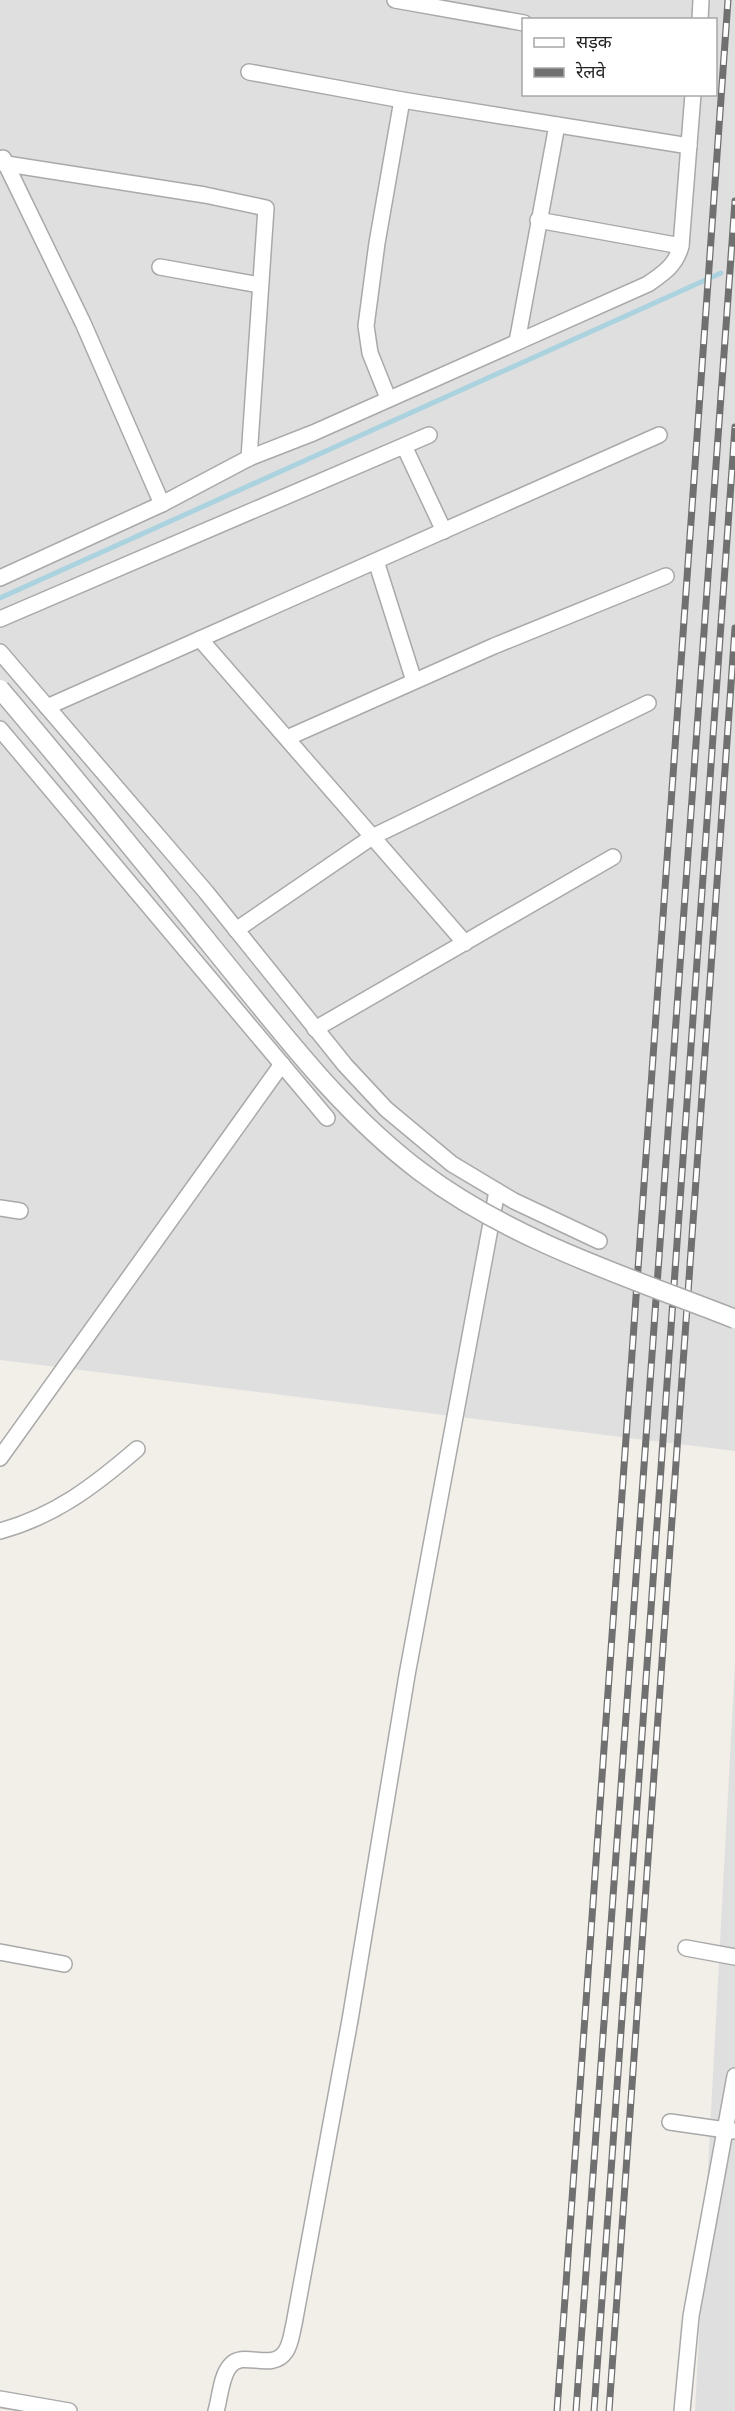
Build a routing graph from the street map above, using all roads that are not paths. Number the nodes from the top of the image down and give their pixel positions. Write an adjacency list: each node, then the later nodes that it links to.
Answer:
1 (395, 0): 4 (street)
2 (701, 0): 3 (street)
3 (700, 18)
4 (522, 23)
5 (249, 72): 7 (street)
6 (693, 96): 9 (street)
7 (402, 100): 8 (street); 16 (street)
8 (557, 124): 9 (street); 11 (street)
9 (689, 146): 12 (street)
10 (2, 160): 14 (street); 21 (street)
11 (538, 220): 12 (street); 15 (street)
12 (681, 246): 15 (street)
13 (160, 267): 14 (street)
14 (260, 285): 20 (street)
15 (517, 342): 16 (street)
16 (388, 399): 20 (street)
17 (429, 435): 19 (street)
18 (659, 435): 22 (street)
19 (404, 446): 22 (street); 26 (street)
20 (249, 458): 21 (street)
21 (162, 504): 25 (street)
22 (444, 531): 23 (street)
23 (376, 561): 27 (street); 29 (street)
24 (666, 576): 29 (street)
25 (0, 578)
26 (0, 620)
27 (200, 639): 32 (street); 34 (street)
28 (0, 652): 32 (street)
29 (414, 681): 34 (street)
30 (0, 689): 46 (street, bridge)
31 (648, 703): 35 (street)
32 (47, 707): 37 (street)
33 (0, 729): 40 (street)
34 (287, 738): 35 (street)
35 (372, 837): 37 (street); 38 (street)
36 (613, 857): 38 (street)
37 (236, 930): 39 (street)
38 (465, 943): 39 (street)
39 (315, 1029): 42 (street)
40 (282, 1064): 41 (street); 48 (street)
41 (327, 1118)
42 (496, 1191): 45 (street); 59 (street)
43 (0, 1208): 44 (street)
44 (20, 1211)
45 (599, 1241)
46 (735, 1319)
47 (137, 1449): 49 (street)
48 (0, 1458)
49 (0, 1532)
50 (686, 1948): 52 (street)
51 (0, 1952): 53 (street)
52 (735, 1957)
53 (64, 1964)
54 (735, 2076): 56 (street)
55 (670, 2122): 56 (street)
56 (730, 2131): 60 (street)
57 (0, 2399): 58 (street)
58 (69, 2411)
59 (216, 2411)
60 (682, 2411)

